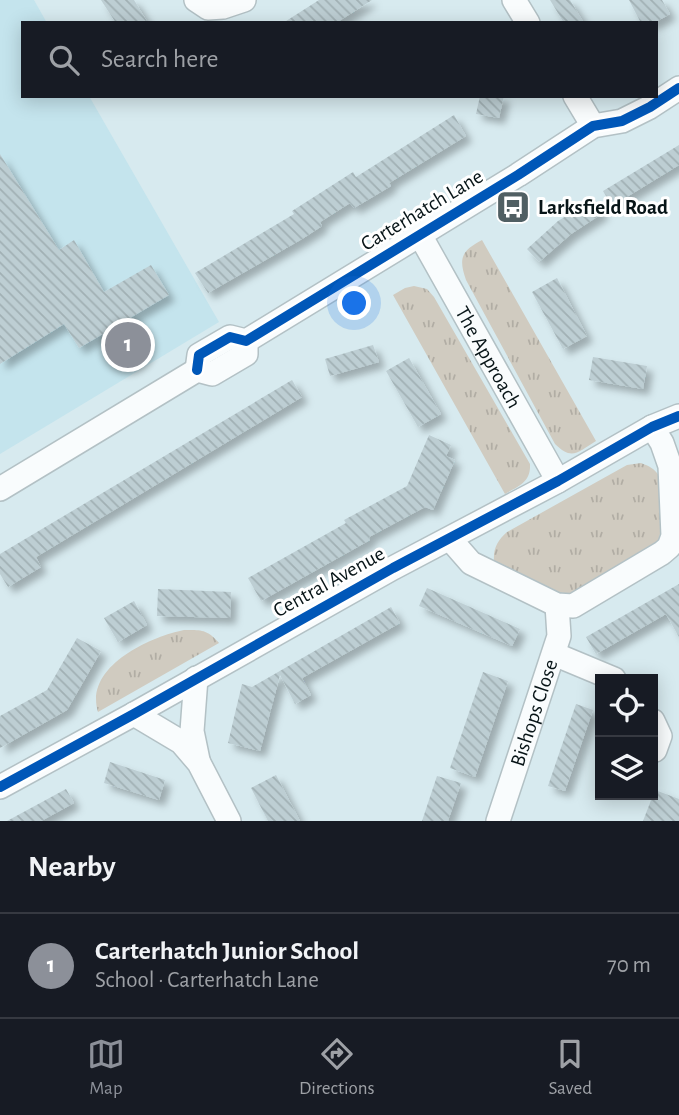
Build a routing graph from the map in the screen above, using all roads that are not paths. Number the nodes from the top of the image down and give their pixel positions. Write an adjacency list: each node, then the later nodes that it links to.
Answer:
1 (197, 0): 2 (street)
2 (244, 0)
3 (514, 0): 4 (street)
4 (527, 21)
5 (679, 88): 7 (street, Carterhatch Lane)
6 (576, 98): 7 (street)
7 (593, 126): 8 (street, Carterhatch Lane)
8 (420, 235): 11 (street, The Approach); 12 (street, Carterhatch Lane)
9 (679, 415): 10 (street, Central Avenue)
10 (652, 426): 11 (street, Central Avenue); 14 (street)
11 (558, 481): 13 (street, Central Avenue)
12 (0, 489)
13 (450, 539): 15 (street); 18 (street, Central Avenue)
14 (674, 551): 15 (street)
15 (557, 605): 16 (street, Bishops Close)
16 (554, 654): 17 (street); 23 (street, Bishops Close)
17 (602, 674)
18 (196, 678): 19 (street, Central Avenue); 20 (street)
19 (134, 714): 20 (street); 21 (street, Central Avenue)
20 (199, 763): 22 (street)
21 (0, 787)
22 (229, 821)
23 (498, 821)

